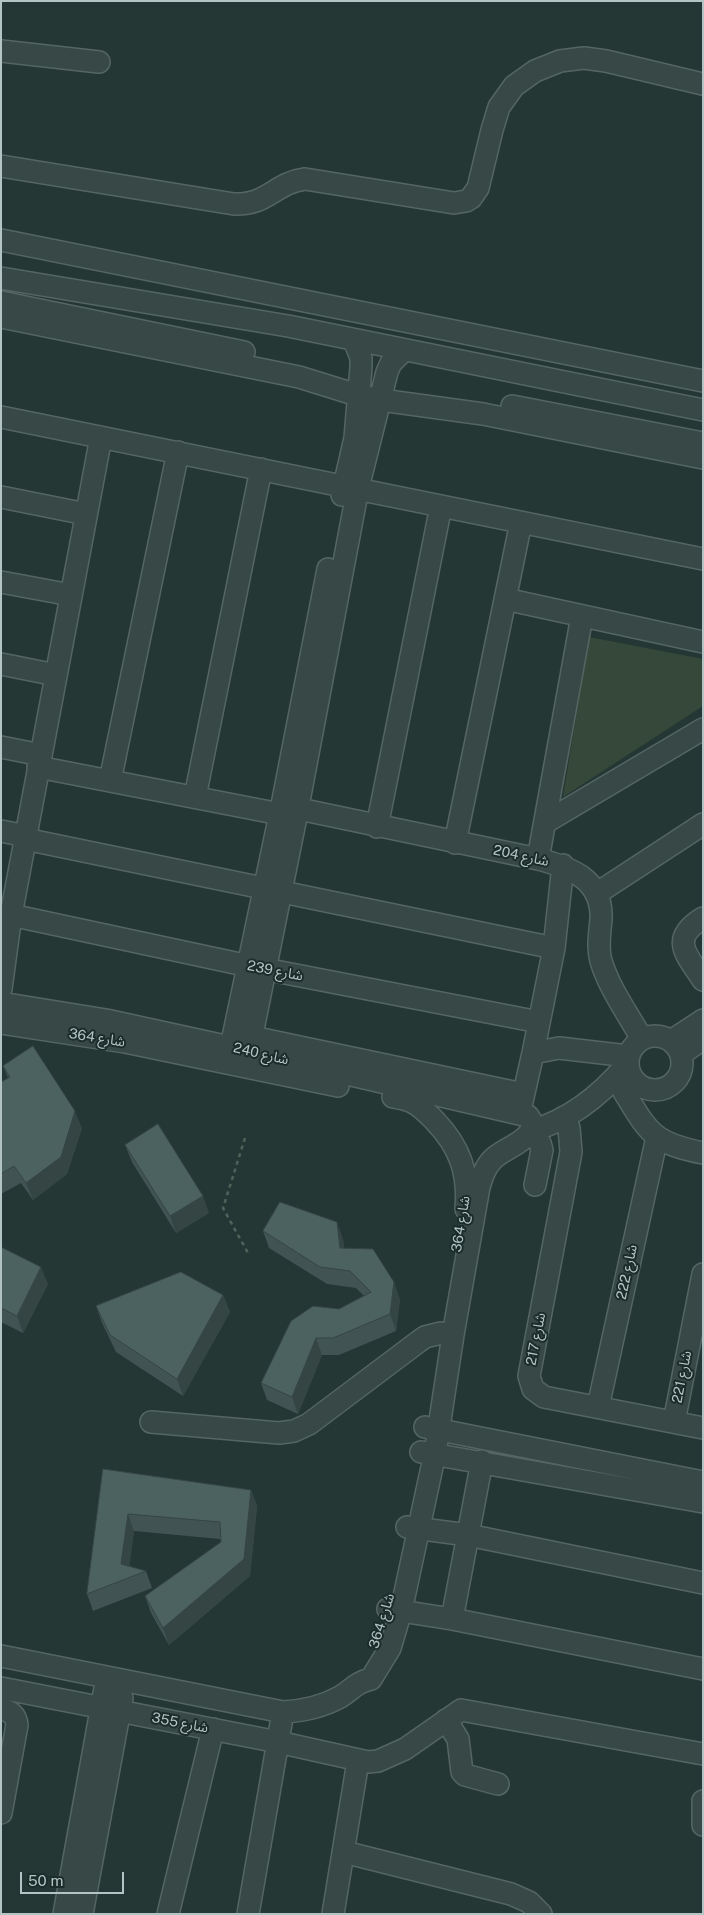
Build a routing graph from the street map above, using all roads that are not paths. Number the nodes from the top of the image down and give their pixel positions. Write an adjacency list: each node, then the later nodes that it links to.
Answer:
1 (1, 51): 2 (street)
2 (100, 62)
3 (703, 84): 4 (street)
4 (1, 166)
5 (1, 240): 11 (street)
6 (1, 278): 9 (street)
7 (1, 302): 12 (street)
8 (1, 317): 12 (street)
9 (354, 340): 10 (street); 12 (street)
10 (404, 350): 13 (street); 14 (street)
11 (703, 381)
12 (358, 388): 13 (street); 21 (street)
13 (382, 393): 17 (street); 19 (street); 21 (street)
14 (703, 410)
15 (1, 417): 16 (street)
16 (101, 437): 18 (street); 24 (street)
17 (703, 442)
18 (178, 452): 20 (street); 37 (street)
19 (703, 458)
20 (261, 469): 21 (street); 38 (street)
21 (351, 487): 23 (street); 39 (street)
22 (1, 497): 24 (street)
23 (441, 506): 25 (street); 42 (street)
24 (86, 514): 28 (street)
25 (521, 522): 26 (street); 29 (street)
26 (703, 558)
27 (1, 582): 28 (street)
28 (71, 596): 33 (street)
29 (505, 599): 30 (street); 45 (street)
30 (582, 616): 31 (street); 40 (street)
31 (703, 642)
32 (1, 664): 33 (street)
33 (56, 675): 36 (street)
34 (703, 729): 40 (street)
35 (1, 747): 36 (street, شارع 204)
36 (40, 761): 37 (street, شارع 204); 44 (street)
37 (110, 781): 38 (street, شارع 204)
38 (195, 797): 39 (street, شارع 204)
39 (287, 809): 42 (street, شارع 204); 48 (street)
40 (546, 822): 46 (street)
41 (703, 824): 49 (street)
42 (377, 826): 45 (street, شارع 204)
43 (1, 831): 44 (street)
44 (25, 837): 48 (street); 50 (street)
45 (455, 842): 46 (street, شارع 204)
46 (538, 859): 47 (street, شارع 204)
47 (564, 865): 49 (street, شارع 204); 52 (street)
48 (273, 890): 52 (street); 53 (street)
49 (596, 894): 60 (street)
50 (10, 914): 53 (street, شارع 239); 55 (street)
51 (703, 918): 54 (street)
52 (554, 948): 58 (street)
53 (257, 967): 58 (street, شارع 239); 63 (street)
54 (703, 980)
55 (1, 990): 63 (street)
56 (1, 1003): 63 (street, شارع 240)
57 (703, 1020): 62 (street)
58 (539, 1022): 64 (street)
59 (1, 1023): 63 (street, شارع 364)
60 (642, 1038): 62 (street); 65 (street)
61 (703, 1039): 62 (street)
62 (676, 1047): 66 (street)
63 (239, 1050): 68 (street); 74 (street, شارع 364)
64 (533, 1053): 65 (street); 68 (street)
65 (628, 1060): 66 (street); 67 (street)
66 (633, 1090): 67 (street); 70 (street)
67 (590, 1102): 69 (street)
68 (525, 1114): 69 (street); 72 (street); 78 (street, شارع 364)
69 (564, 1117): 75 (street, شارع 217)
70 (657, 1137): 71 (street); 75 (street, شارع 222)
71 (703, 1153)
72 (535, 1185)
73 (703, 1274): 77 (street, شارع 221)
74 (441, 1333): 76 (street); 78 (street, شارع 364)
75 (598, 1407): 77 (street, شارع 217)
76 (151, 1422)
77 (674, 1422): 79 (street, شارع 217)
78 (431, 1428): 80 (street, شارع 364); 82 (street)
79 (703, 1428)
80 (428, 1452): 81 (street); 84 (street, شارع 364)
81 (482, 1461): 83 (street); 85 (street)
82 (703, 1482)
83 (703, 1502)
84 (412, 1528): 85 (street); 87 (street, شارع 364)
85 (468, 1535): 86 (street); 88 (street)
86 (703, 1583)
87 (395, 1610): 88 (street); 95 (street, شارع 364)
88 (452, 1619): 90 (street)
89 (1, 1656): 91 (street, شارع 364)
90 (703, 1669)
91 (116, 1678): 94 (street); 95 (street, شارع 364)
92 (1, 1688): 94 (street, شارع 355)
93 (1, 1709): 103 (street)
94 (110, 1709): 97 (street, شارع 355); 106 (street); 107 (street)
95 (283, 1712): 98 (street)
96 (446, 1720): 99 (street, شارع 355); 100 (street, شارع 355); 101 (street)
97 (213, 1730): 98 (street, شارع 355); 108 (street)
98 (278, 1742): 100 (street, شارع 355); 109 (street)
99 (703, 1754)
100 (358, 1761): 105 (street)
101 (498, 1784)
102 (703, 1801): 104 (street)
103 (1, 1813)
104 (703, 1824)
105 (344, 1852): 110 (street); 111 (street)
106 (64, 1914)
107 (82, 1914)
108 (168, 1914)
109 (248, 1914)
110 (333, 1914)
111 (541, 1914)

